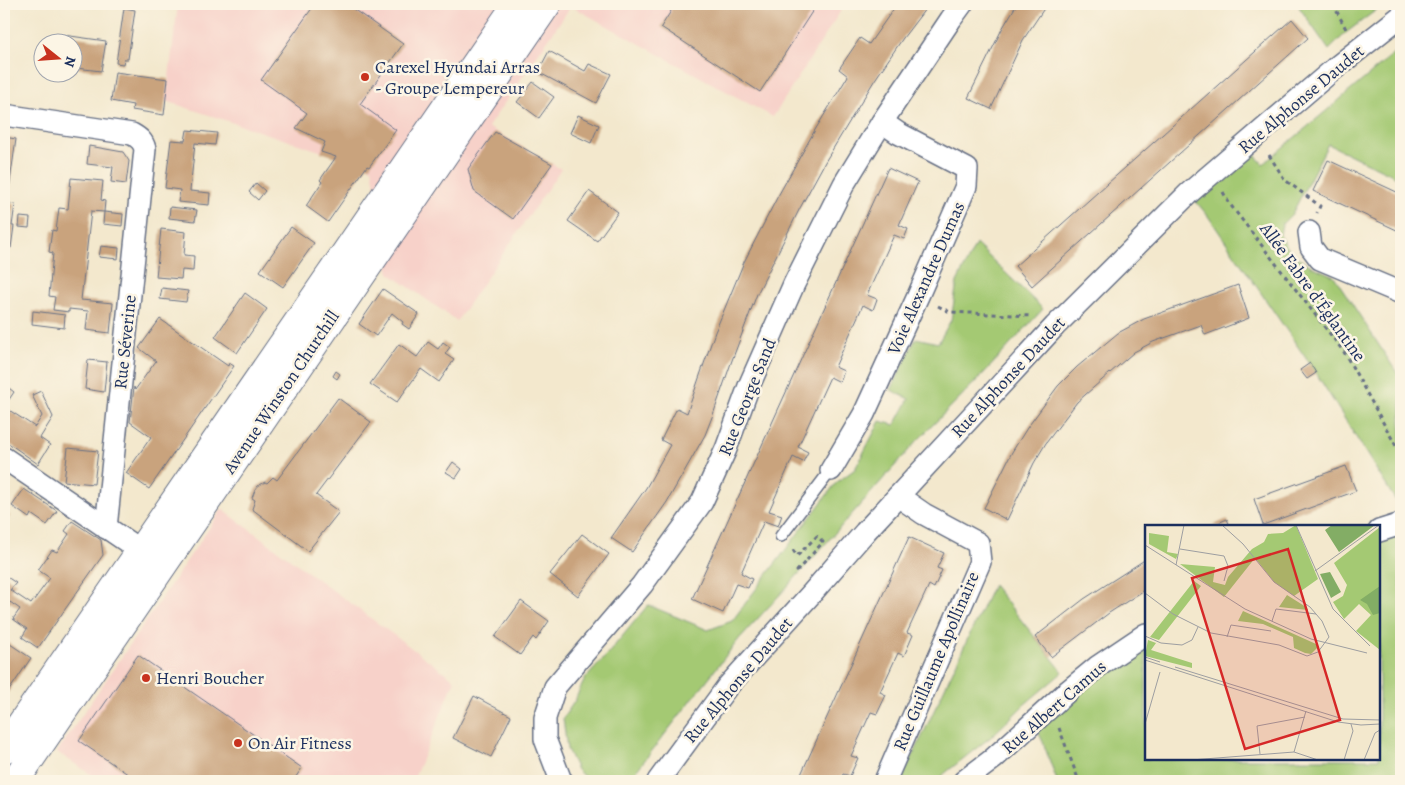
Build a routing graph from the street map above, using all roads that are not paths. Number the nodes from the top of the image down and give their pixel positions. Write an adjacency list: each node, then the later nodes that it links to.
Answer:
1 (517, 4): 16 (main road, Avenue Winston Churchill)
2 (547, 4): 19 (main road, Avenue Winston Churchill)
3 (962, 4): 6 (street, Rue George Sand)
4 (1401, 16): 11 (street, Rue Alphonse Daudet)
5 (4, 115): 13 (street, Rue Séverine)
6 (882, 122): 10 (street, Voie Alexandre Dumas); 20 (street, Rue George Sand)
7 (1309, 232): 8 (street)
8 (1401, 293)
9 (4, 458): 13 (street)
10 (831, 470): 15 (lane)
11 (898, 496): 21 (street, Rue Alphonse Daudet); 22 (street, Rue Guillaume Apollinaire)
12 (1401, 524): 14 (street)
13 (106, 528): 16 (street)
14 (1380, 531)
15 (781, 536)
16 (141, 551): 18 (main road, Avenue Winston Churchill)
17 (1145, 635): 23 (street, Rue Albert Camus)
18 (4, 749)
19 (15, 781)
20 (562, 781)
21 (658, 781)
22 (885, 781)
23 (964, 781)

